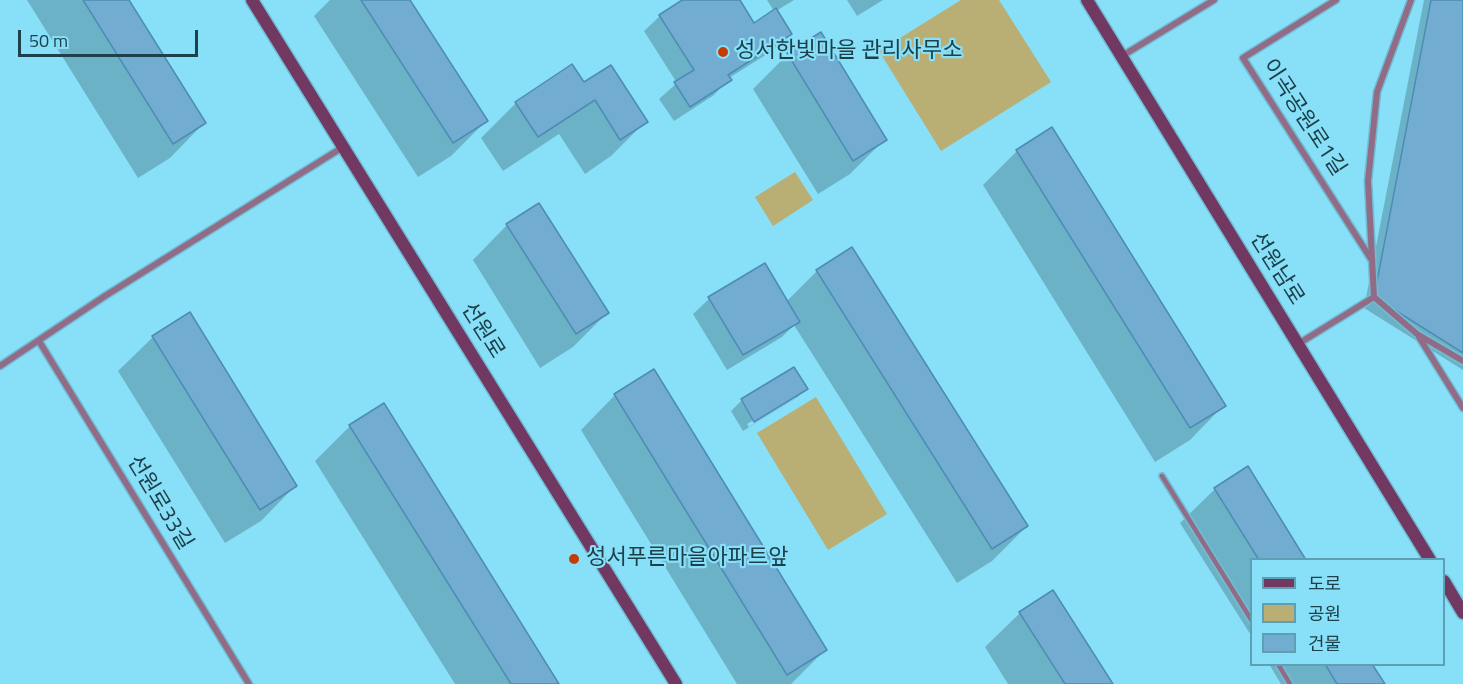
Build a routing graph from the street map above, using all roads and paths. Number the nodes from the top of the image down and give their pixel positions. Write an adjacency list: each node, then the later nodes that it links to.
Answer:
1 (252, 0): 7 (main road, 선원로)
2 (1087, 0): 6 (main road, 선원남로)
3 (1214, 0): 6 (street)
4 (1336, 0): 8 (street, 이곡공원로1길)
5 (1411, 0): 8 (street, 이곡공원로1길)
6 (1121, 57): 12 (main road, 선원남로)
7 (343, 147): 11 (street); 23 (main road, 선원로)
8 (1372, 260): 9 (street, 이곡공원로1길)
9 (1374, 297): 10 (street); 12 (street)
10 (1417, 334): 13 (street); 15 (street)
11 (39, 341): 14 (street); 22 (street, 선원로33길)
12 (1298, 344): 17 (main road, 선원남로)
13 (1463, 361)
14 (0, 366)
15 (1463, 408)
16 (1162, 476): 20 (lane)
17 (1429, 558)
18 (1445, 584): 19 (main road)
19 (1463, 613)
20 (1250, 619)
21 (1279, 666): 24 (lane)
22 (249, 684)
23 (676, 684)
24 (1290, 684)

